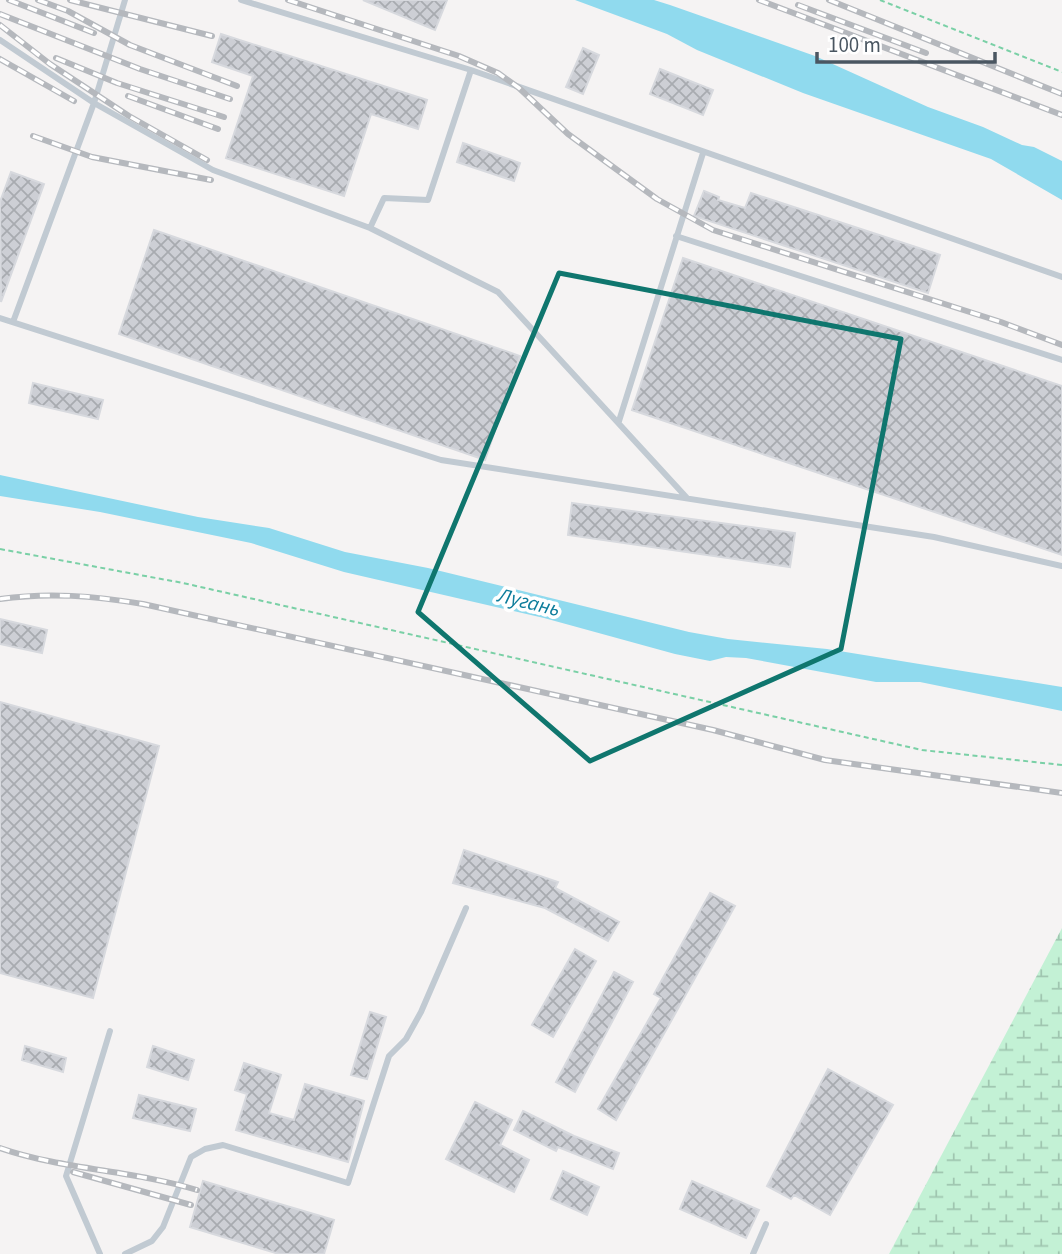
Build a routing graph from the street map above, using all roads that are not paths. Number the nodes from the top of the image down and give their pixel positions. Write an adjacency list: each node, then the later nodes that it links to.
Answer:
1 (125, 0): 5 (lane)
2 (241, 0): 4 (lane)
3 (0, 40): 5 (lane)
4 (471, 70): 6 (lane); 7 (lane)
5 (94, 103): 7 (lane); 11 (lane)
6 (703, 153): 8 (lane); 9 (lane)
7 (370, 228): 13 (lane)
8 (676, 236): 12 (lane); 13 (lane)
9 (1062, 276)
10 (0, 318): 11 (lane)
11 (13, 322): 14 (lane)
12 (1062, 360)
13 (619, 421): 14 (lane)
14 (687, 498): 15 (lane)
15 (1062, 566)
16 (466, 908): 20 (lane)
17 (110, 1031): 19 (lane)
18 (766, 1224): 21 (lane)
19 (100, 1254)
20 (125, 1254)
21 (754, 1254)

